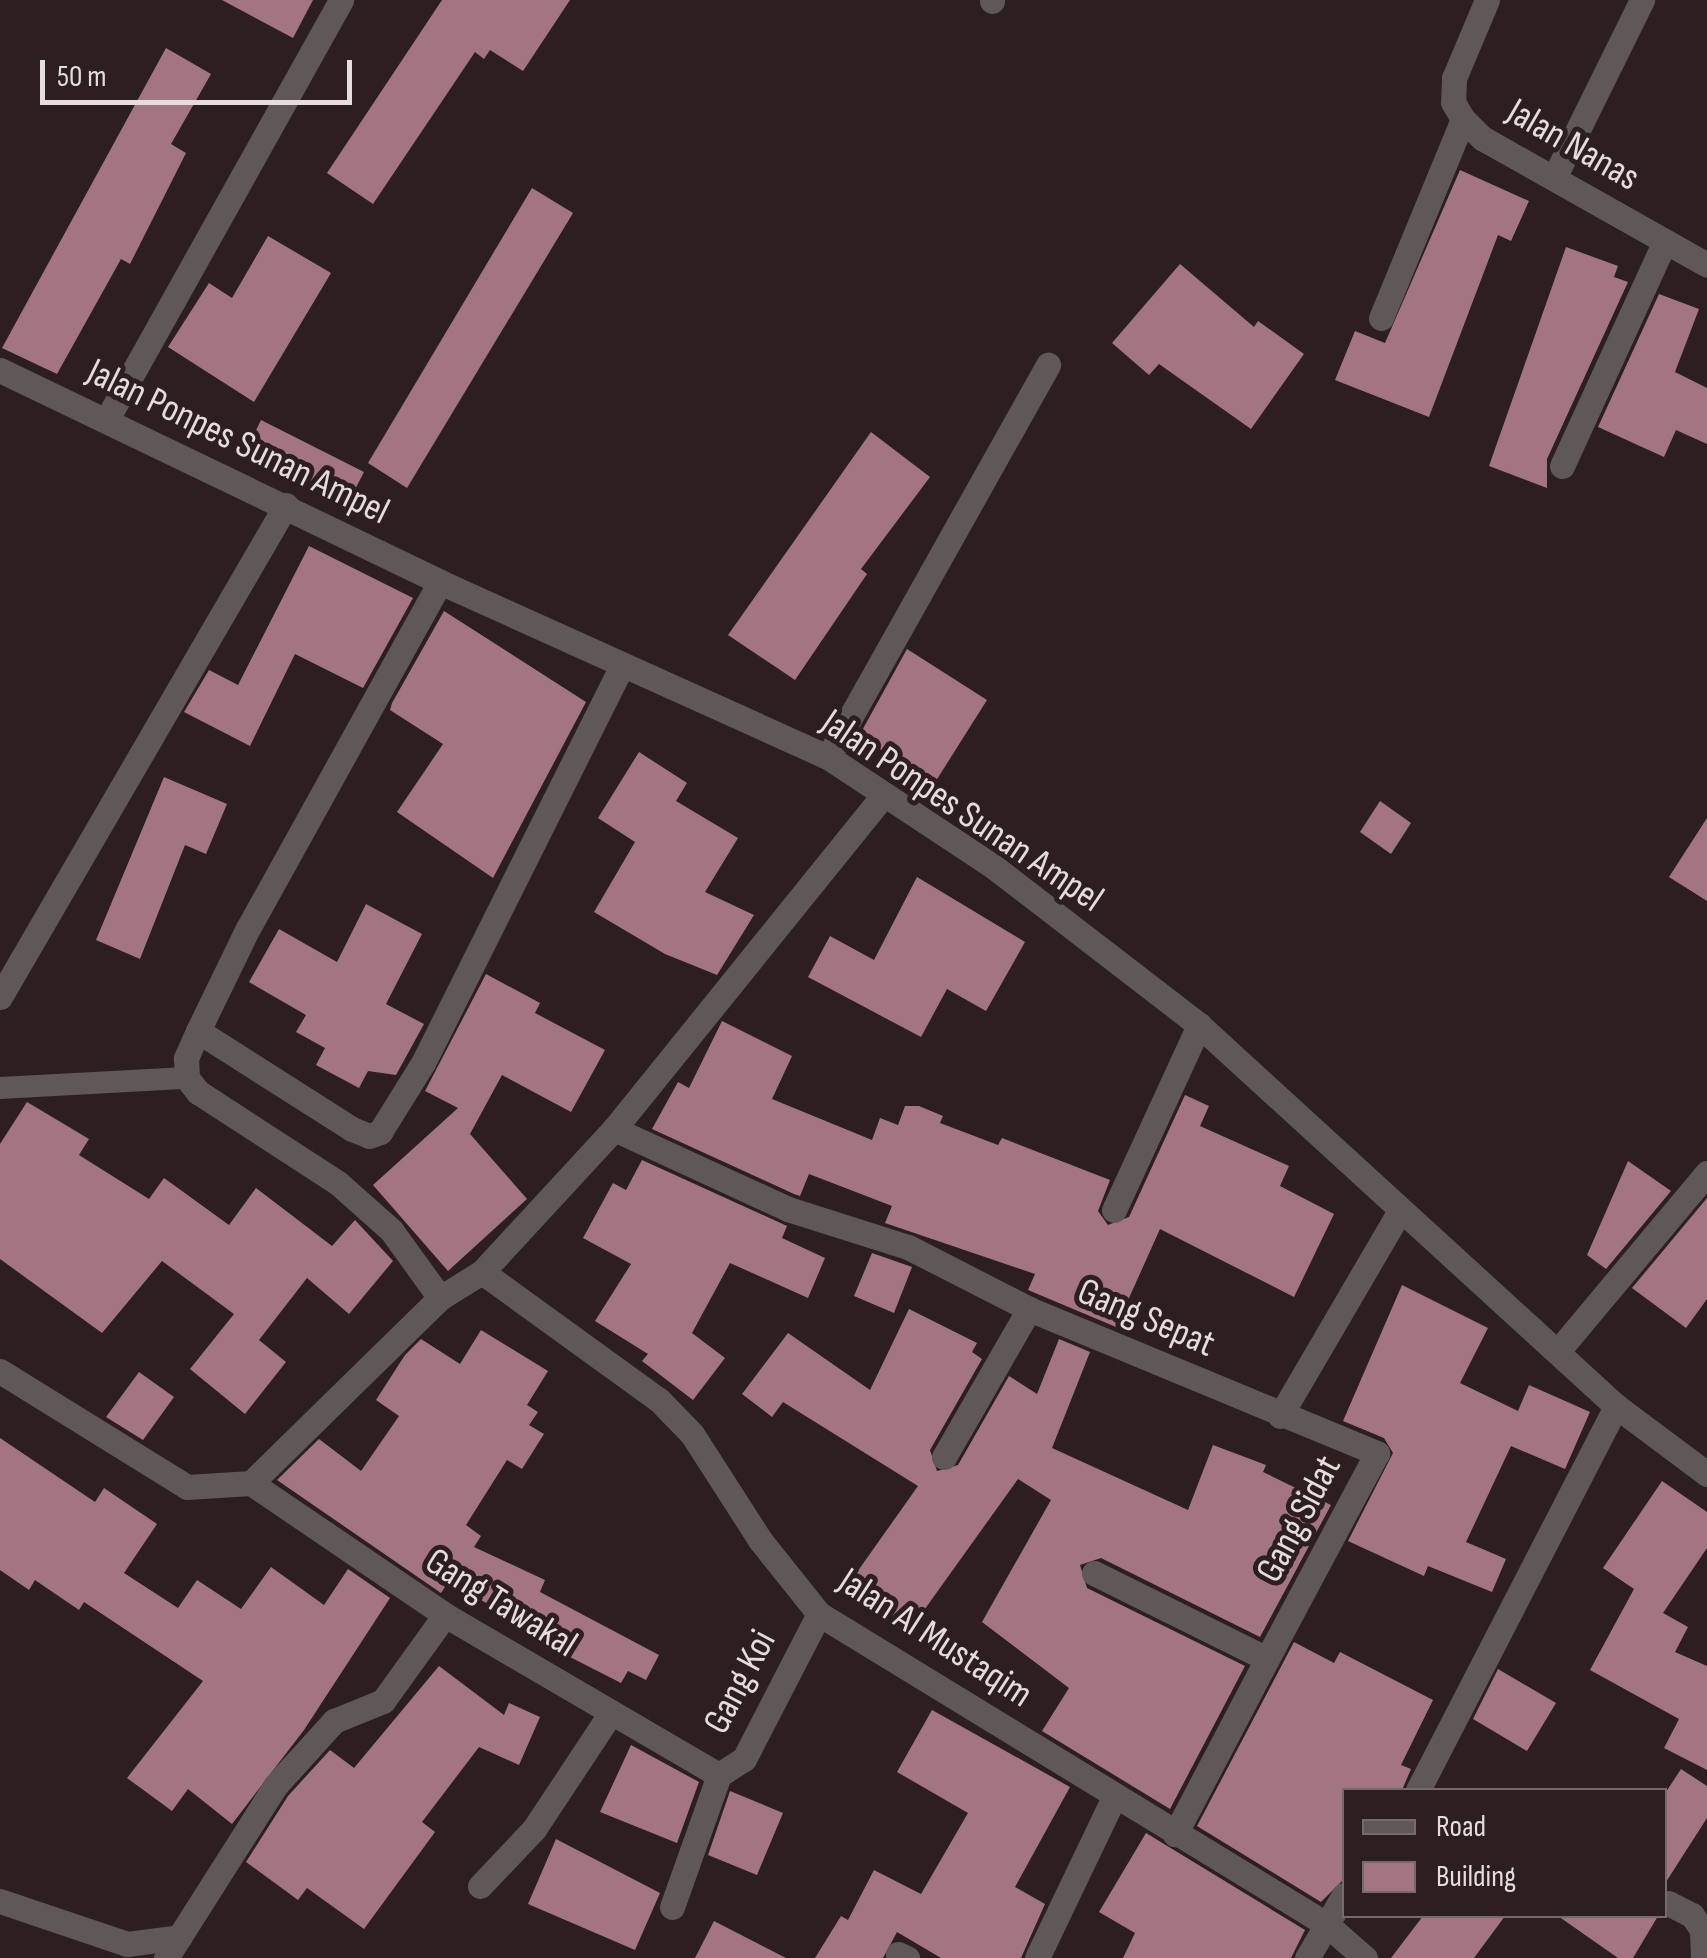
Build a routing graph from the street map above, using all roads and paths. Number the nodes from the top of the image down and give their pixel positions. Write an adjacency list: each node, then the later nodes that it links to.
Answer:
1 (341, 0): 11 (street)
2 (1487, 0): 4 (street, Jalan Nanas)
3 (1642, 0): 5 (street)
4 (1463, 119): 5 (street, Jalan Nanas); 8 (street)
5 (1554, 178): 6 (street, Jalan Nanas)
6 (1665, 241): 7 (street, Jalan Nanas); 12 (street)
7 (1707, 265)
8 (1381, 318)
9 (1048, 365): 16 (street)
10 (0, 370): 11 (street, Jalan Ponpes Sunan Ampel)
11 (107, 419): 13 (street, Jalan Ponpes Sunan Ampel)
12 (1562, 466)
13 (286, 505): 14 (street, Jalan Ponpes Sunan Ampel); 18 (street)
14 (440, 582): 15 (street, Jalan Ponpes Sunan Ampel); 20 (street)
15 (622, 666): 16 (street, Jalan Ponpes Sunan Ampel); 20 (street)
16 (828, 757): 17 (street, Jalan Ponpes Sunan Ampel)
17 (884, 794): 19 (street, Jalan Ponpes Sunan Ampel); 23 (street)
18 (0, 997)
19 (1199, 1024): 25 (street); 26 (street, Jalan Ponpes Sunan Ampel)
20 (198, 1031): 21 (street)
21 (187, 1078): 22 (lane); 28 (street)
22 (0, 1088)
23 (614, 1129): 27 (street); 29 (street)
24 (1707, 1173): 30 (street)
25 (1114, 1210)
26 (1400, 1211): 30 (street, Jalan Ponpes Sunan Ampel); 33 (street)
27 (482, 1272): 28 (street); 38 (street, Jalan Al Mustaqim)
28 (440, 1298): 36 (street)
29 (1030, 1309): 33 (street, Gang Sepat); 34 (street, Gang Sepat)
30 (1558, 1351): 32 (street, Jalan Ponpes Sunan Ampel)
31 (0, 1371): 36 (street)
32 (1616, 1406): 35 (street, Jalan Ponpes Sunan Ampel); 43 (street)
33 (1280, 1416): 40 (street, Gang Sidat)
34 (944, 1456)
35 (1707, 1474)
36 (251, 1483): 39 (street, Gang Tawakal)
37 (1094, 1574): 40 (street)
38 (819, 1614): 42 (street, Gang Koi); 44 (street, Jalan Al Mustaqim)
39 (445, 1615): 41 (street, Gang Tawakal); 52 (street)
40 (1268, 1659): 45 (street, Gang Sidat)
41 (610, 1714): 42 (street, Gang Tawakal); 46 (street)
42 (719, 1775): 50 (street)
43 (1419, 1788)
44 (1114, 1797): 45 (street, Jalan Al Mustaqim); 53 (street)
45 (1175, 1834): 51 (street, Jalan Al Mustaqim)
46 (480, 1886)
47 (1342, 1899): 51 (street)
48 (0, 1901): 52 (street)
49 (1668, 1904): 56 (street)
50 (672, 1907)
51 (1326, 1924): 54 (street); 55 (street, Jalan Al Mustaqim)
52 (173, 1947)
53 (1037, 1958)
54 (1308, 1958)
55 (1365, 1958)
56 (1703, 1958)

